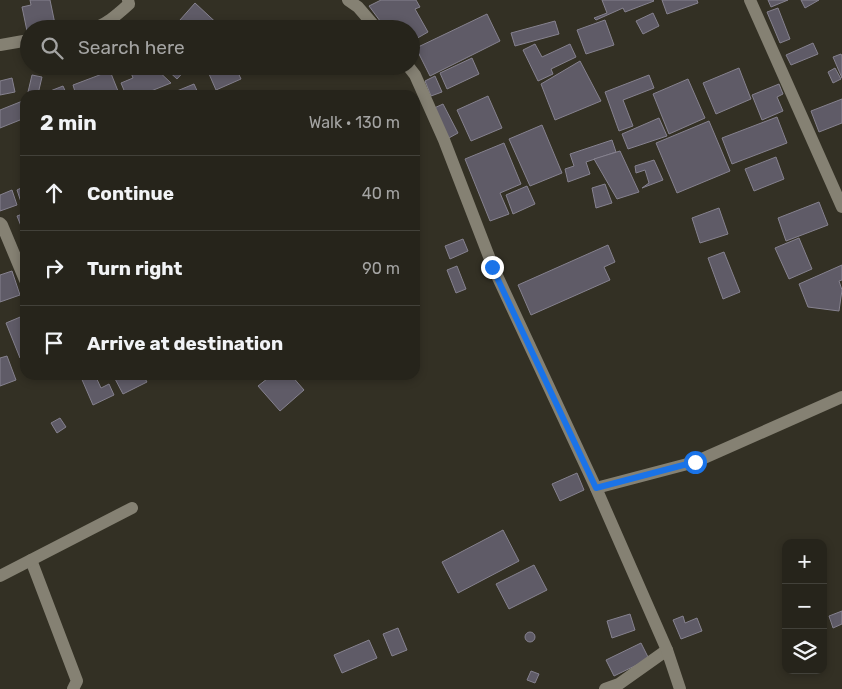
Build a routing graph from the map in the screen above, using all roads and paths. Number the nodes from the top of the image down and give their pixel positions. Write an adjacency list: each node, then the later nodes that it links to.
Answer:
1 (128, 0): 4 (street)
2 (348, 0): 5 (street)
3 (750, 0): 9 (street)
4 (109, 20)
5 (369, 20)
6 (20, 42): 7 (street)
7 (0, 45)
8 (415, 75): 13 (street)
9 (842, 207)
10 (0, 223): 11 (street)
11 (20, 268)
12 (842, 397): 13 (street)
13 (596, 488): 17 (street)
14 (132, 508): 15 (street)
15 (32, 560): 16 (street); 18 (street)
16 (0, 576)
17 (667, 650): 19 (street); 20 (street)
18 (73, 689)
19 (605, 689)
20 (680, 689)

